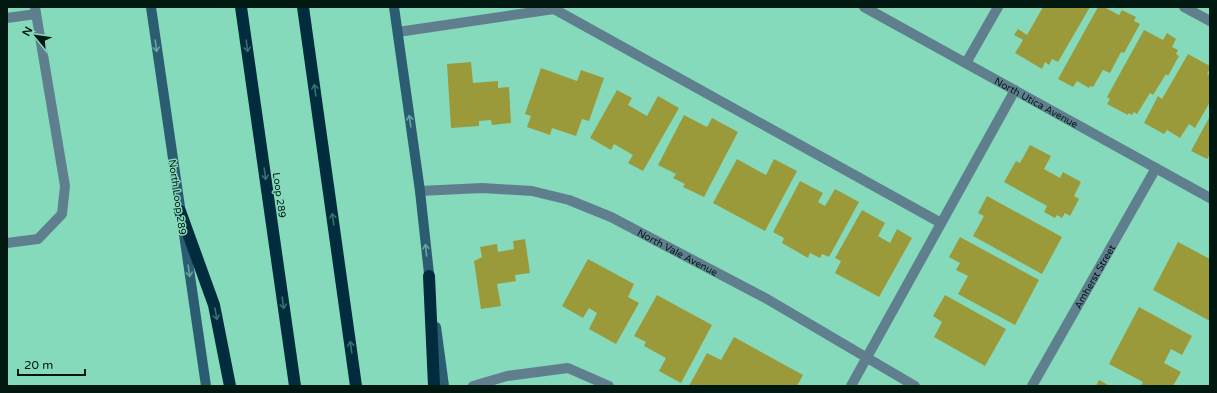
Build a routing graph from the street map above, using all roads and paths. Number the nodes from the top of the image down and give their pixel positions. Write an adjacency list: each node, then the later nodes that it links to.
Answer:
1 (151, 7): 17 (main road, North Loop 289, one-way to 17)
2 (241, 7): 24 (highway, Loop 289, one-way to 24)
3 (303, 7): 25 (highway, one-way to 3)
4 (394, 7): 11 (main road)
5 (864, 7): 12 (street, North Utica Avenue)
6 (998, 7): 12 (street)
7 (1184, 7): 10 (street)
8 (35, 10): 9 (street); 19 (street)
9 (7, 18)
10 (1210, 21)
11 (398, 32): 15 (main road, one-way to 11); 18 (street)
12 (966, 63): 13 (street, North Utica Avenue)
13 (1015, 90): 14 (street, North Utica Avenue); 18 (street)
14 (1156, 168): 16 (street, North Utica Avenue); 32 (street, Amherst Street)
15 (420, 191): 20 (main road, one-way to 15); 21 (street, North Vale Avenue)
16 (1210, 198)
17 (180, 211): 22 (main road, North Loop 289, one-way to 22); 23 (highway, one-way to 23)
18 (941, 223): 21 (street)
19 (7, 243)
20 (429, 276): 26 (highway); 27 (main road)
21 (866, 358): 30 (street); 31 (street, North Vale Avenue)
22 (206, 386)
23 (230, 386)
24 (295, 386)
25 (356, 386)
26 (434, 386)
27 (444, 386)
28 (473, 386): 29 (street)
29 (609, 386)
30 (851, 386)
31 (915, 386)
32 (1032, 386)

